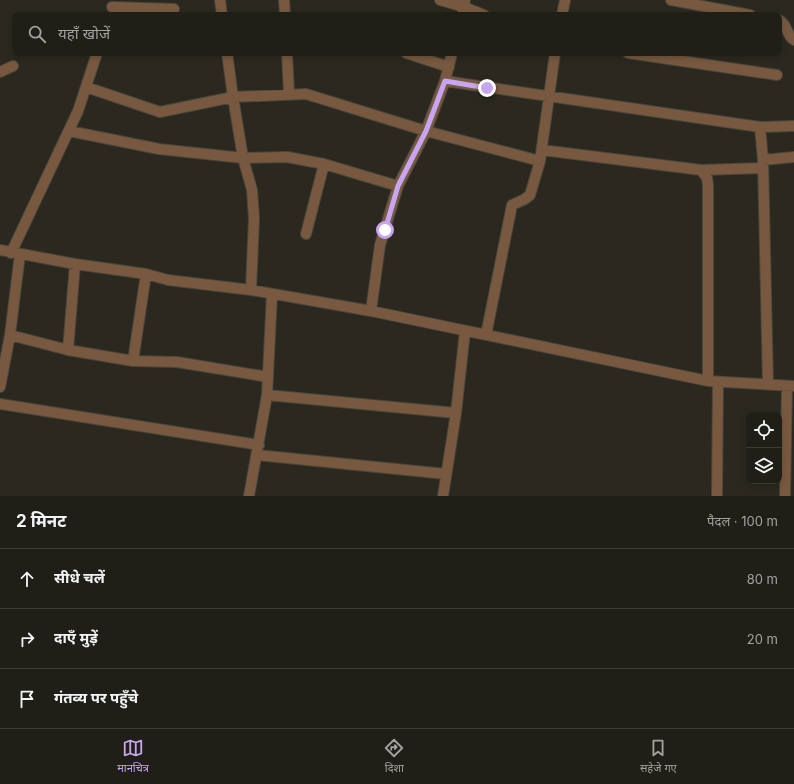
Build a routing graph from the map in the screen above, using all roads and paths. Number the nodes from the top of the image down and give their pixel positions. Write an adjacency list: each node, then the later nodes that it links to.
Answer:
1 (220, 0): 9 (street)
2 (284, 0): 10 (street)
3 (440, 0): 7 (street)
4 (565, 0): 12 (street)
5 (671, 0): 13 (street)
6 (112, 7): 8 (street)
7 (464, 8): 11 (street)
8 (174, 9)
9 (222, 12)
10 (285, 12)
11 (475, 12)
12 (563, 12)
13 (734, 12)
14 (782, 22): 15 (street)
15 (794, 40)
16 (96, 56): 28 (street)
17 (227, 56): 30 (street)
18 (287, 56): 29 (street)
19 (415, 56): 24 (street)
20 (451, 56): 24 (street)
21 (555, 56): 31 (street)
22 (648, 56): 26 (street)
23 (13, 66): 25 (street)
24 (449, 67): 27 (street)
25 (0, 72)
26 (777, 75)
27 (445, 81): 31 (street); 35 (street)
28 (86, 87): 30 (street); 34 (street)
29 (289, 94): 30 (street); 35 (street)
30 (233, 97): 38 (street)
31 (549, 97): 33 (street); 36 (street)
32 (794, 126): 33 (street)
33 (760, 127): 41 (street)
34 (69, 131): 38 (street); 46 (street)
35 (426, 131): 39 (street); 43 (street)
36 (542, 150): 39 (street); 42 (street)
37 (794, 157): 41 (street)
38 (243, 158): 40 (street); 49 (street)
39 (540, 161): 54 (street)
40 (324, 164): 43 (street); 44 (street)
41 (763, 164): 42 (street); 59 (street)
42 (702, 170): 58 (street)
43 (398, 186): 51 (street)
44 (306, 234)
45 (0, 250): 46 (street)
46 (16, 253): 47 (street); 53 (street)
47 (75, 264): 48 (street); 55 (street)
48 (146, 274): 49 (street); 56 (street)
49 (251, 290): 50 (street)
50 (272, 294): 51 (street); 57 (street)
51 (371, 311): 52 (street)
52 (465, 331): 54 (street); 64 (street)
53 (10, 335): 55 (street); 61 (street)
54 (486, 335): 58 (street)
55 (68, 350): 56 (street)
56 (133, 361): 57 (street)
57 (268, 377): 62 (street)
58 (713, 381): 59 (street); 69 (street)
59 (768, 384): 60 (street)
60 (790, 386): 70 (street)
61 (0, 387)
62 (267, 395): 64 (street); 65 (street)
63 (0, 404): 65 (street)
64 (456, 414): 66 (street)
65 (258, 450): 66 (street); 67 (street)
66 (446, 474): 68 (street)
67 (249, 496)
68 (443, 496)
69 (717, 496)
70 (785, 496)

